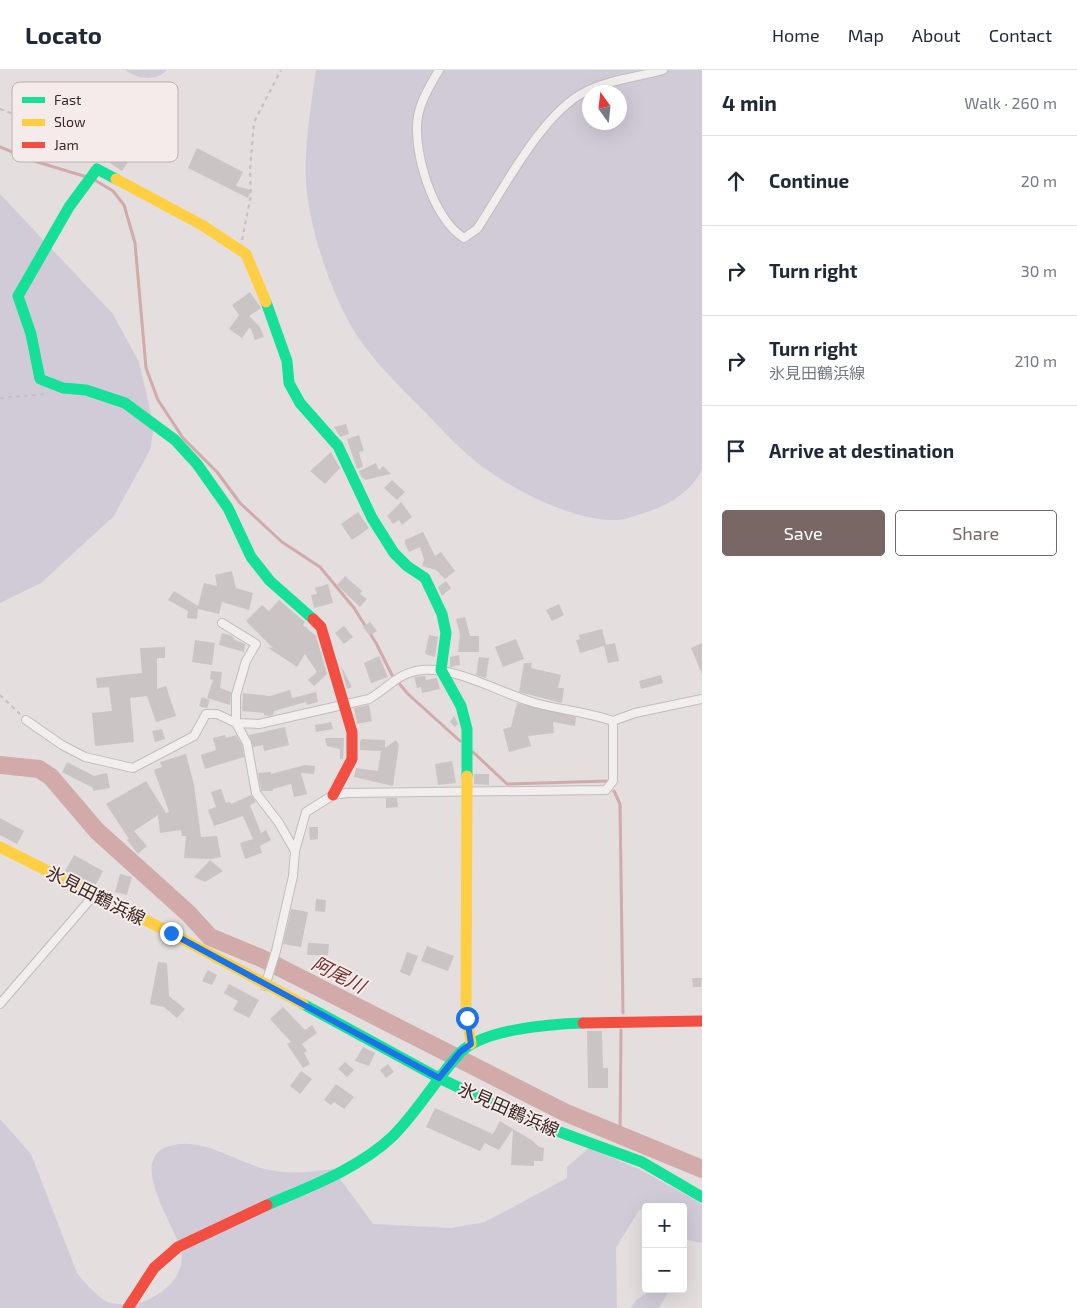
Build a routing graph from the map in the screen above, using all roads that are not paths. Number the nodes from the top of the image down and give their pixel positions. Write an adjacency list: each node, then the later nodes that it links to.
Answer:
1 (438, 70): 2 (street)
2 (663, 70)
3 (222, 623): 9 (street)
4 (441, 670): 6 (street); 6 (street); 8 (street); 10 (street)
5 (702, 699): 8 (street)
6 (345, 706): 9 (street); 11 (street)
7 (26, 720): 9 (street)
8 (612, 721): 10 (street)
9 (236, 722): 13 (street)
10 (466, 791): 11 (street); 18 (street)
11 (333, 795): 13 (street)
12 (0, 847): 14 (street, 氷見田鶴浜線)
13 (295, 851): 15 (street)
14 (95, 894): 15 (street, 氷見田鶴浜線); 16 (street)
15 (266, 980): 19 (street, 氷見田鶴浜線)
16 (0, 1004)
17 (702, 1021): 18 (street)
18 (471, 1044): 19 (street)
19 (439, 1078): 20 (street, 氷見田鶴浜線); 21 (street)
20 (702, 1197)
21 (128, 1308)

